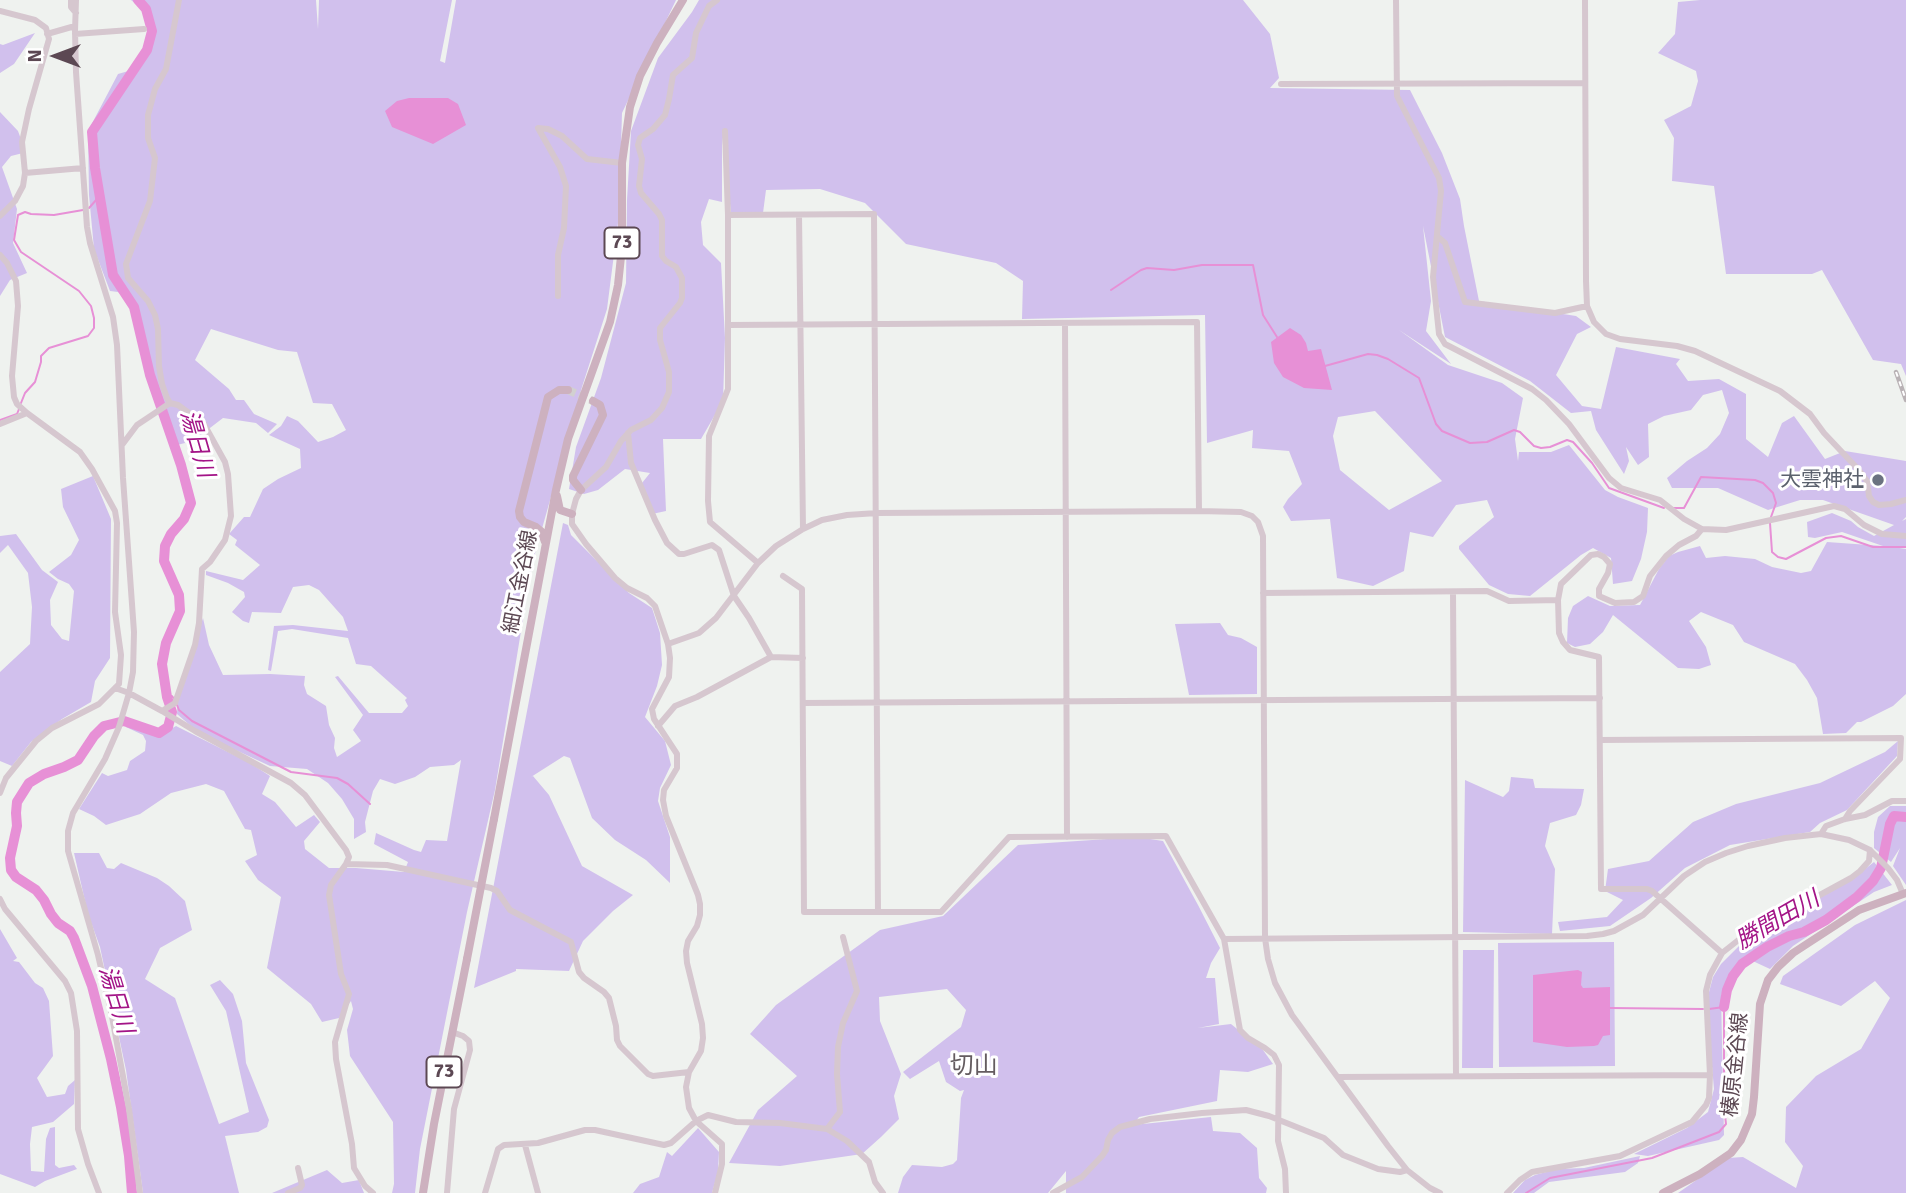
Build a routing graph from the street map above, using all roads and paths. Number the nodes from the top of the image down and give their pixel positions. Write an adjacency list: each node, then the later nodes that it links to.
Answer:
1 (179, 0): 31 (street)
2 (683, 0): 15 (main road, 細江金谷線 / 73)
3 (717, 0): 34 (street)
4 (1396, 0): 13 (street)
5 (1585, 0): 11 (street)
6 (74, 1): 9 (street)
7 (0, 11): 10 (street)
8 (144, 29): 9 (street)
9 (75, 30): 10 (street); 16 (street)
10 (47, 34): 17 (street)
11 (1585, 83): 13 (street); 24 (street)
12 (1281, 84): 13 (street)
13 (1396, 84): 21 (street)
14 (724, 131): 18 (street)
15 (622, 163): 23 (street); 36 (main road, 細江金谷線 / 73)
16 (83, 167): 17 (street); 35 (street)
17 (24, 173): 20 (street)
18 (728, 215): 19 (street); 28 (street)
19 (799, 215): 26 (street); 27 (street)
20 (0, 216)
21 (1437, 236): 24 (street); 47 (street)
22 (0, 254): 32 (street)
23 (558, 296)
24 (1587, 306): 38 (street)
25 (1065, 323): 27 (street); 40 (street); 41 (street)
26 (801, 324): 27 (street); 28 (street); 46 (street)
27 (875, 324): 42 (street)
28 (729, 325): 50 (street)
29 (568, 390): 44 (main road)
30 (593, 401): 37 (main road)
31 (170, 403): 35 (street); 67 (street)
32 (27, 413): 33 (street); 59 (street)
33 (0, 424)
34 (628, 433): 37 (street); 54 (street)
35 (122, 445): 60 (street)
36 (556, 490): 39 (main road, 細江金谷線 / 73); 43 (main road)
37 (581, 490): 43 (street)
38 (1906, 500)
39 (552, 511): 44 (main road); 45 (main road, 細江金谷線 / 73)
40 (1199, 511): 41 (street); 53 (street)
41 (1066, 512): 42 (street); 64 (street)
42 (877, 513): 46 (street); 65 (street)
43 (572, 514): 45 (main road); 56 (street)
44 (536, 527): 49 (main road)
45 (549, 528): 49 (main road, 細江金谷線 / 73)
46 (803, 529): 50 (street)
47 (1702, 529): 48 (street); 55 (street)
48 (1906, 536)
49 (545, 545): 87 (main road, 細江金谷線 / 73, bridge)
50 (758, 563): 54 (street)
51 (783, 576): 58 (street)
52 (1453, 592): 53 (street); 55 (street); 62 (street)
53 (1263, 593): 63 (street)
54 (734, 596): 56 (street); 57 (street)
55 (1558, 600): 61 (street)
56 (668, 644): 68 (street)
57 (771, 657): 58 (street); 68 (street)
58 (803, 658): 66 (street)
59 (115, 688): 60 (street); 70 (street)
60 (129, 693): 67 (street); 100 (street)
61 (1600, 698): 62 (street); 69 (street)
62 (1454, 699): 63 (street); 83 (street)
63 (1263, 700): 64 (street); 84 (street)
64 (1066, 701): 65 (street); 74 (street)
65 (878, 702): 66 (street); 81 (street)
66 (803, 703): 81 (street)
67 (162, 710): 76 (street)
68 (658, 726): 88 (street)
69 (1600, 740): 72 (street); 78 (street)
70 (0, 793)
71 (1906, 801): 72 (street)
72 (1845, 819): 73 (street)
73 (1821, 834): 75 (street); 78 (street)
74 (1067, 837): 81 (street); 85 (street)
75 (1873, 853): 77 (street); 86 (street)
76 (346, 864): 88 (street); 102 (street)
77 (1905, 893): 112 (main road, 榛原金谷線)
78 (1660, 897): 83 (street); 86 (street)
79 (0, 899): 80 (street)
80 (3, 911): 99 (street)
81 (878, 912)
82 (843, 937): 94 (street)
83 (1456, 937): 84 (street); 90 (street)
84 (1265, 938): 85 (street); 91 (street)
85 (1224, 939): 92 (street)
86 (1722, 953): 89 (street)
87 (452, 1032): 98 (main road, 細江金谷線 / 73); 103 (street)
88 (689, 1073): 93 (street)
89 (1710, 1075): 90 (street); 111 (street)
90 (1456, 1076): 91 (street)
91 (1338, 1077): 97 (street)
92 (1277, 1119): 97 (street); 108 (street); 109 (street)
93 (696, 1121): 94 (street); 95 (street); 106 (street)
94 (827, 1129): 107 (street)
95 (525, 1145): 104 (street); 105 (street)
96 (298, 1168): 101 (street)
97 (1407, 1170): 110 (street)
98 (423, 1190)
99 (99, 1193)
100 (140, 1193)
101 (288, 1193)
102 (373, 1193)
103 (447, 1193)
104 (485, 1193)
105 (538, 1193)
106 (715, 1193)
107 (883, 1193)
108 (1053, 1193)
109 (1286, 1193)
110 (1440, 1193)
111 (1507, 1193)
112 (1663, 1193)

